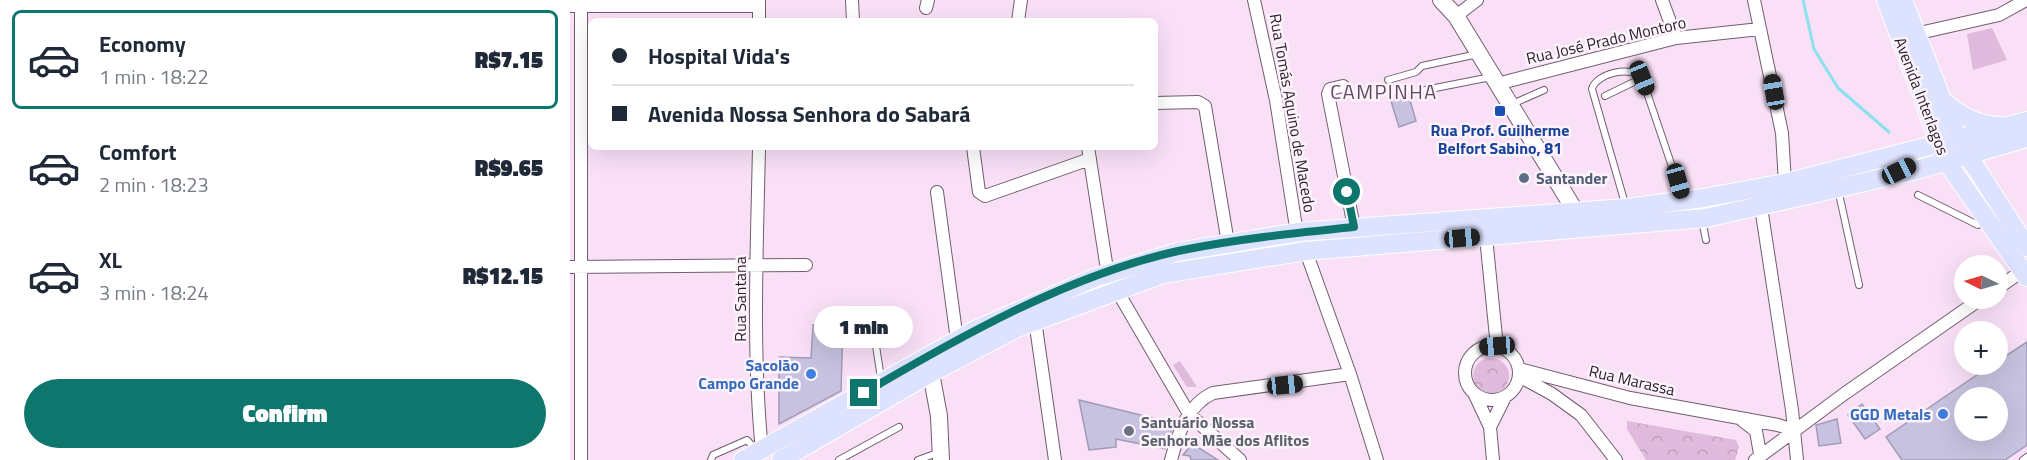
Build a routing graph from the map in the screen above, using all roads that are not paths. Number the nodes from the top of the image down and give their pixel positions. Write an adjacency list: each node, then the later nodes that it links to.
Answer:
1 (852, 0): 15 (street)
2 (1021, 0): 16 (street)
3 (1254, 0): 57 (street, Rua Tomás Aquino de Macedo)
4 (1441, 0): 14 (street)
5 (1477, 0): 14 (street)
6 (1662, 0): 19 (street)
7 (1754, 0): 18 (street)
8 (1886, 0): 37 (main road, Avenida Interlagos)
9 (1903, 0): 17 (main road, Avenida Interlagos)
10 (1909, 0): 17 (street)
11 (2026, 0): 17 (street)
12 (759, 3): 13 (street)
13 (577, 4): 21 (street)
14 (1456, 16): 20 (street)
15 (853, 18)
16 (1018, 18)
17 (1912, 26): 29 (main road, Avenida Interlagos)
18 (1760, 29): 19 (street, Rua José Prado Montoro); 44 (street)
19 (1676, 38): 24 (street, Rua José Prado Montoro)
20 (1478, 54): 23 (lane); 24 (street)
21 (575, 57): 34 (street)
22 (1642, 78): 28 (lane); 49 (lane); 51 (lane)
23 (1388, 80)
24 (1494, 80): 26 (lane); 31 (street)
25 (1342, 86): 55 (street)
26 (1425, 90)
27 (1544, 90): 31 (lane)
28 (1605, 96)
29 (1941, 99): 33 (main road); 36 (main road, Avenida Interlagos)
30 (1158, 103): 60 (street)
31 (1510, 105): 52 (street)
32 (2027, 121): 33 (main road)
33 (2004, 126): 36 (main road)
34 (575, 134): 65 (street)
35 (2027, 138): 36 (main road)
36 (1959, 143): 37 (main road); 41 (main road); 61 (main road, Avenida Interlagos)
37 (1939, 145): 41 (main road, Avenida Interlagos); 43 (main road); 44 (main road)
38 (759, 150): 63 (street, Rua Santana)
39 (973, 150): 40 (street)
40 (1089, 153): 66 (street)
41 (1947, 163): 42 (main road); 46 (main road, Avenida Interlagos)
42 (1913, 171): 43 (main road); 46 (main road)
43 (1882, 179): 45 (main road)
44 (1785, 183): 49 (main road)
45 (1838, 189): 50 (main road); 69 (lane)
46 (1965, 189): 54 (main road, Avenida Interlagos)
47 (937, 192): 74 (street)
48 (1918, 195): 54 (lane)
49 (1684, 201): 51 (main road)
50 (1761, 207): 53 (main road); 87 (street)
51 (1626, 208): 52 (main road)
52 (1577, 212): 55 (main road); 56 (street)
53 (1702, 219): 56 (main road); 59 (lane)
54 (1986, 219): 67 (main road, Avenida Interlagos)
55 (1354, 227): 57 (main road)
56 (1585, 230): 58 (main road)
57 (1299, 232): 60 (main road); 62 (street, Rua Tomás Aquino de Macedo)
58 (1485, 237): 62 (main road); 75 (street)
59 (1706, 240)
60 (1228, 243): 66 (main road)
61 (2027, 247)
62 (1306, 251): 70 (main road); 78 (street, Rua Tomás Aquino de Macedo)
63 (755, 265): 64 (street); 65 (street); 88 (street, Rua Santana)
64 (806, 265)
65 (575, 267): 81 (street)
66 (1108, 273): 70 (street); 74 (main road)
67 (2025, 274): 68 (street)
68 (2008, 283)
69 (1859, 285)
70 (1116, 290): 72 (main road); 83 (street)
71 (1966, 309): 87 (street)
72 (1035, 320): 77 (main road); 96 (street)
73 (874, 333): 79 (lane)
74 (957, 340): 79 (main road)
75 (1497, 346): 76 (street); 80 (street)
76 (1519, 372): 82 (street); 84 (street, Rua Marassa); 101 (street)
77 (931, 373): 89 (street); 93 (main road)
78 (1350, 374): 83 (street); 99 (street, Rua Tomás Aquino de Macedo)
79 (882, 382): 88 (main road)
80 (1474, 393): 82 (street); 86 (street)
81 (576, 394): 91 (street)
82 (1505, 397): 86 (street)
83 (1189, 414): 97 (street); 98 (street)
84 (1740, 419): 87 (street, Rua Marassa); 90 (street)
85 (899, 427): 94 (lane)
86 (1490, 427): 100 (street)
87 (1793, 430): 90 (street); 102 (street)
88 (756, 450): 92 (lane)
89 (941, 456): 95 (lane)
90 (1758, 457)
91 (581, 460)
92 (711, 460)
93 (781, 460)
94 (839, 460)
95 (918, 460)
96 (1055, 460)
97 (1171, 460)
98 (1240, 460)
99 (1377, 460)
100 (1493, 460)
101 (1616, 460)
102 (1797, 460)

